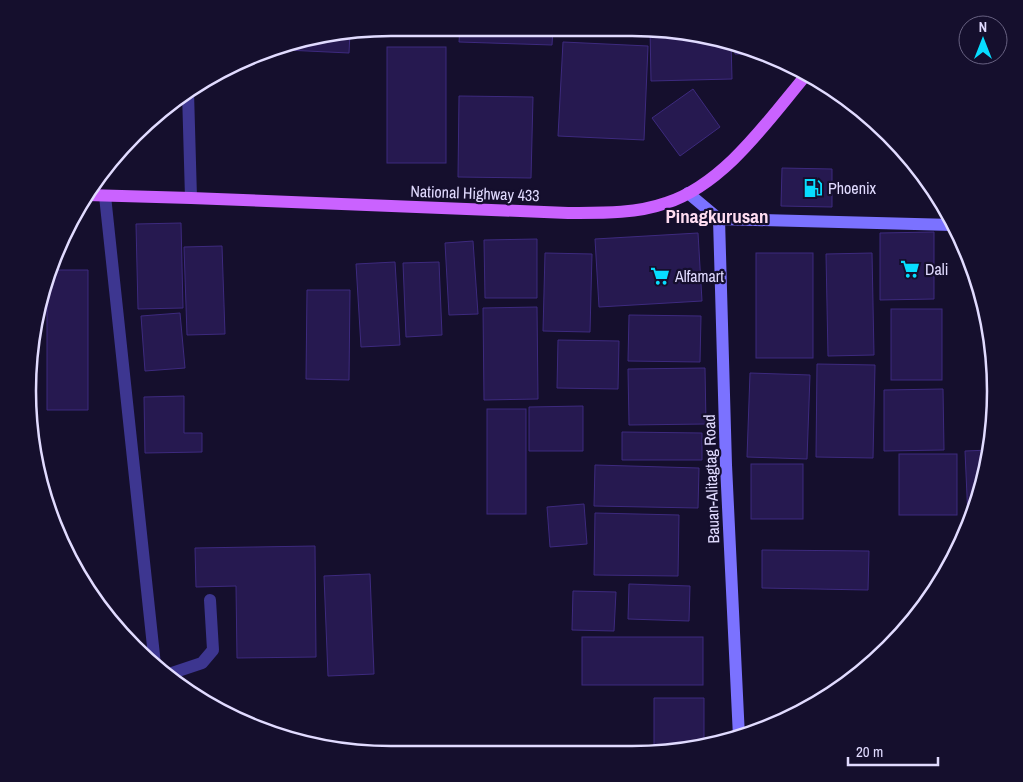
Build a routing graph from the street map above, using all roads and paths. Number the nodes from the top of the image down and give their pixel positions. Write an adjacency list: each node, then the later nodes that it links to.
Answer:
1 (802, 80): 3 (main road, National Highway 433)
2 (188, 100): 6 (street)
3 (688, 193): 6 (main road, National Highway 433); 7 (main road)
4 (95, 195): 5 (main road, National Highway 433)
5 (105, 196): 6 (main road, National Highway 433); 10 (street)
6 (191, 198)
7 (719, 219): 8 (main road); 12 (main road, Bauan-Alitagtag Road)
8 (945, 225)
9 (210, 600): 11 (street)
10 (153, 654)
11 (174, 671)
12 (739, 729)

